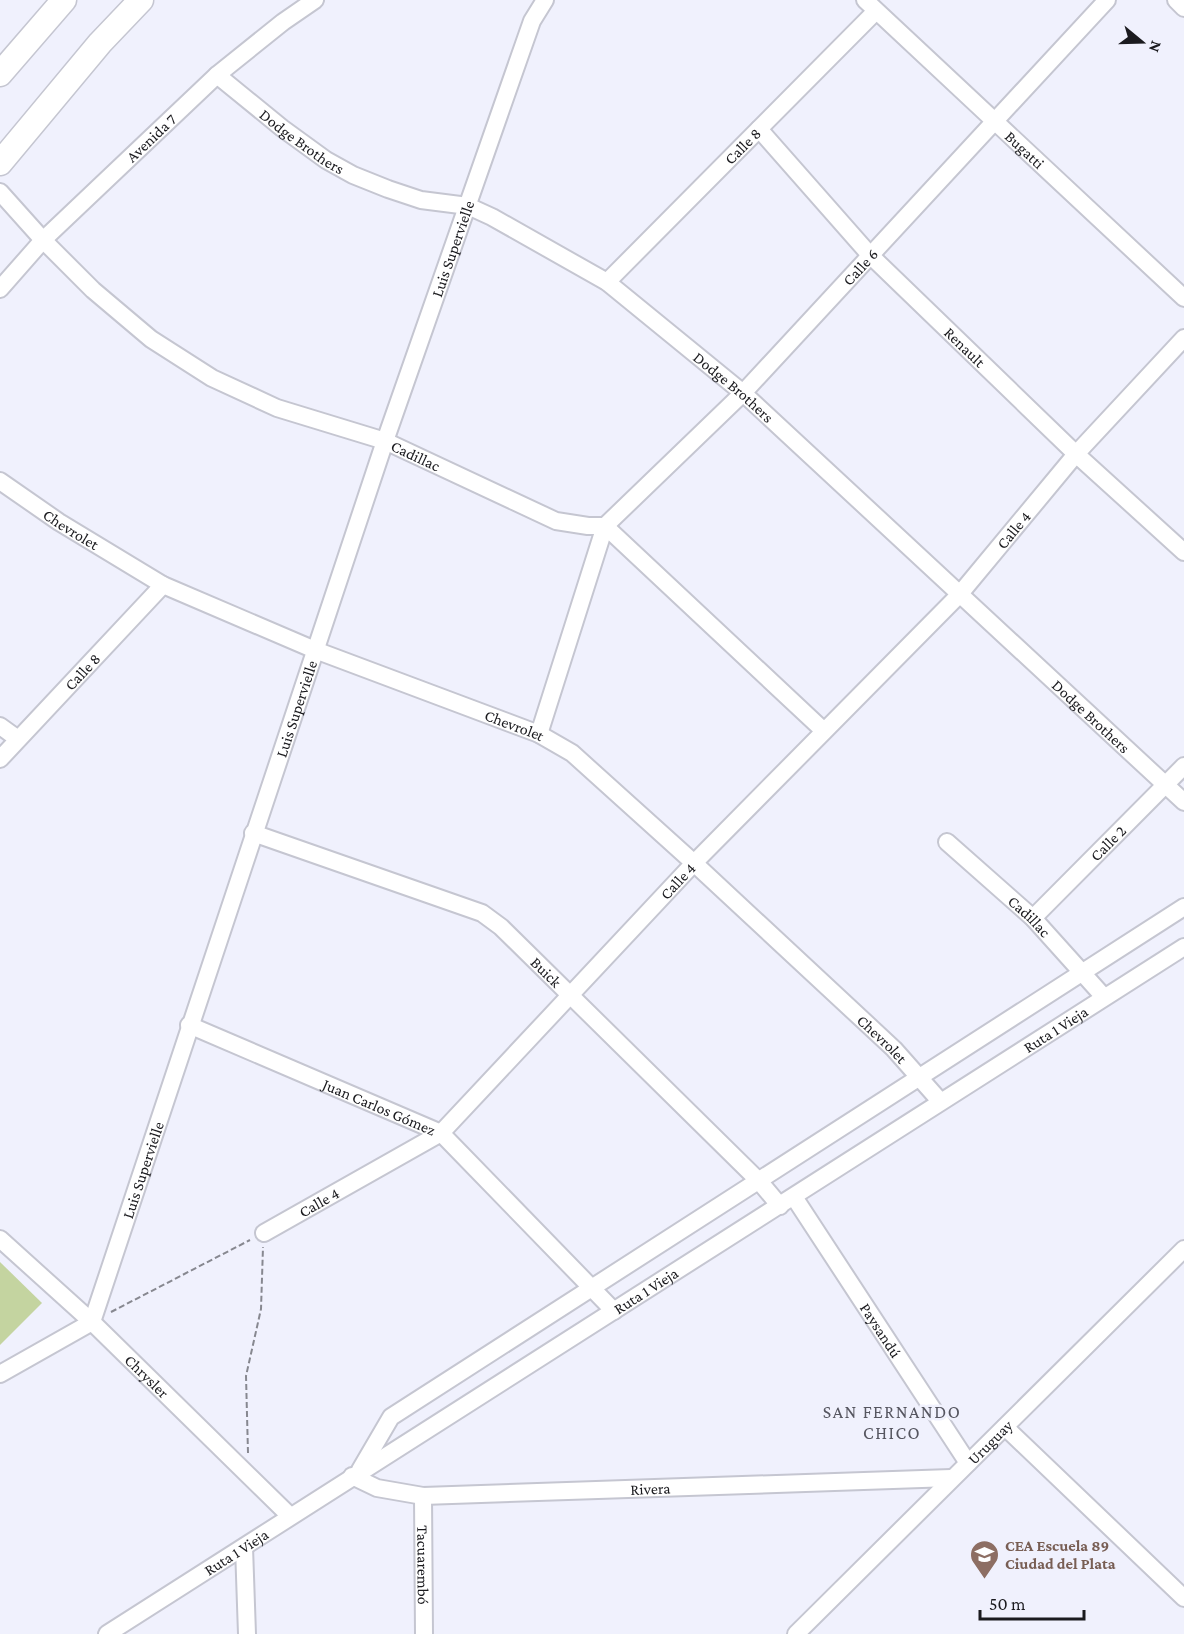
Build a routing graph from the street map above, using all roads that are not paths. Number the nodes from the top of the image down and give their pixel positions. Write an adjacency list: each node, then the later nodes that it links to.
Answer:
1 (64, 0): 9 (highway)
2 (141, 0): 13 (highway)
3 (315, 0): 10 (street, Avenida 7)
4 (545, 0): 15 (street, Luis Supervielle)
5 (1107, 0): 11 (street, Calle 6)
6 (1176, 0): 8 (street)
7 (871, 5): 11 (street, Bugatti); 12 (street, Calle 8)
8 (1184, 8)
9 (0, 74)
10 (217, 75): 15 (street, Dodge Brothers); 16 (street, Avenida 7)
11 (994, 119): 17 (street, Calle 6); 20 (street, Bugatti)
12 (759, 129): 17 (street, Renault); 18 (street, Calle 8)
13 (0, 163)
14 (0, 192): 16 (street, Cadillac)
15 (468, 206): 18 (street, Dodge Brothers); 23 (street, Luis Supervielle)
16 (43, 240): 19 (street, Avenida 7); 23 (street, Cadillac)
17 (870, 255): 22 (street, Calle 6); 24 (street, Renault)
18 (607, 282): 22 (street, Dodge Brothers)
19 (0, 290)
20 (1184, 298)
21 (1184, 338): 24 (street, Calle 4)
22 (743, 393): 26 (street, Calle 6); 29 (street, Dodge Brothers)
23 (385, 441): 26 (street, Cadillac); 30 (street, Luis Supervielle)
24 (1076, 454): 27 (street, Renault); 29 (street, Calle 4)
25 (0, 481): 28 (street, Chevrolet)
26 (605, 526): 32 (street); 33 (street)
27 (1184, 552)
28 (163, 585): 30 (street, Chevrolet); 34 (street, Calle 8)
29 (959, 595): 32 (street, Calle 4); 37 (street, Dodge Brothers)
30 (315, 650): 33 (street, Chevrolet); 39 (street, Luis Supervielle)
31 (0, 726): 34 (street)
32 (824, 731): 41 (street, Calle 4)
33 (539, 734): 41 (street, Chevrolet)
34 (18, 739): 35 (street, Calle 8)
35 (0, 759)
36 (1184, 766): 37 (street, Calle 2)
37 (1166, 785): 38 (street, Dodge Brothers); 43 (street, Calle 2)
38 (1184, 802)
39 (253, 833): 46 (street, Buick); 48 (street, Luis Supervielle)
40 (947, 842): 43 (street, Cadillac)
41 (694, 863): 46 (street, Calle 4); 49 (street, Chevrolet)
42 (1184, 907): 45 (street)
43 (1033, 918): 45 (street, Cadillac)
44 (1184, 946): 47 (street, Ruta 1 Vieja)
45 (1082, 972): 47 (street, Cadillac); 49 (street)
46 (571, 995): 51 (street, Calle 4); 52 (street, Buick)
47 (1104, 997): 50 (street, Ruta 1 Vieja)
48 (189, 1025): 51 (street, Juan Carlos Gómez); 60 (street, Luis Supervielle)
49 (920, 1078): 50 (street, Chevrolet); 52 (street)
50 (940, 1101): 53 (street, Ruta 1 Vieja)
51 (441, 1133): 55 (street, Calle 4); 58 (street, Juan Carlos Gómez)
52 (759, 1181): 54 (street, Buick); 58 (street)
53 (794, 1197): 54 (street, Ruta 1 Vieja); 63 (street, Paysandú)
54 (780, 1206): 59 (street, Ruta 1 Vieja)
55 (264, 1233)
56 (0, 1239): 60 (street, Chrysler)
57 (1184, 1249): 62 (street, Uruguay)
58 (592, 1288): 59 (street, Juan Carlos Gómez); 64 (street)
59 (614, 1311): 64 (street, Ruta 1 Vieja)
60 (92, 1322): 61 (street); 67 (street, Chrysler)
61 (0, 1374)
62 (1005, 1427): 63 (street, Uruguay); 69 (street)
63 (968, 1463): 65 (street, Uruguay)
64 (355, 1475): 66 (street, Rivera); 67 (street, Ruta 1 Vieja)
65 (951, 1478): 66 (street, Rivera); 73 (street, Uruguay)
66 (423, 1496): 72 (street, Tacuarembó)
67 (290, 1516): 68 (street, Ruta 1 Vieja)
68 (244, 1547): 70 (street, Ruta 1 Vieja); 71 (street)
69 (1184, 1598)
70 (107, 1634)
71 (247, 1634)
72 (424, 1634)
73 (796, 1634)

